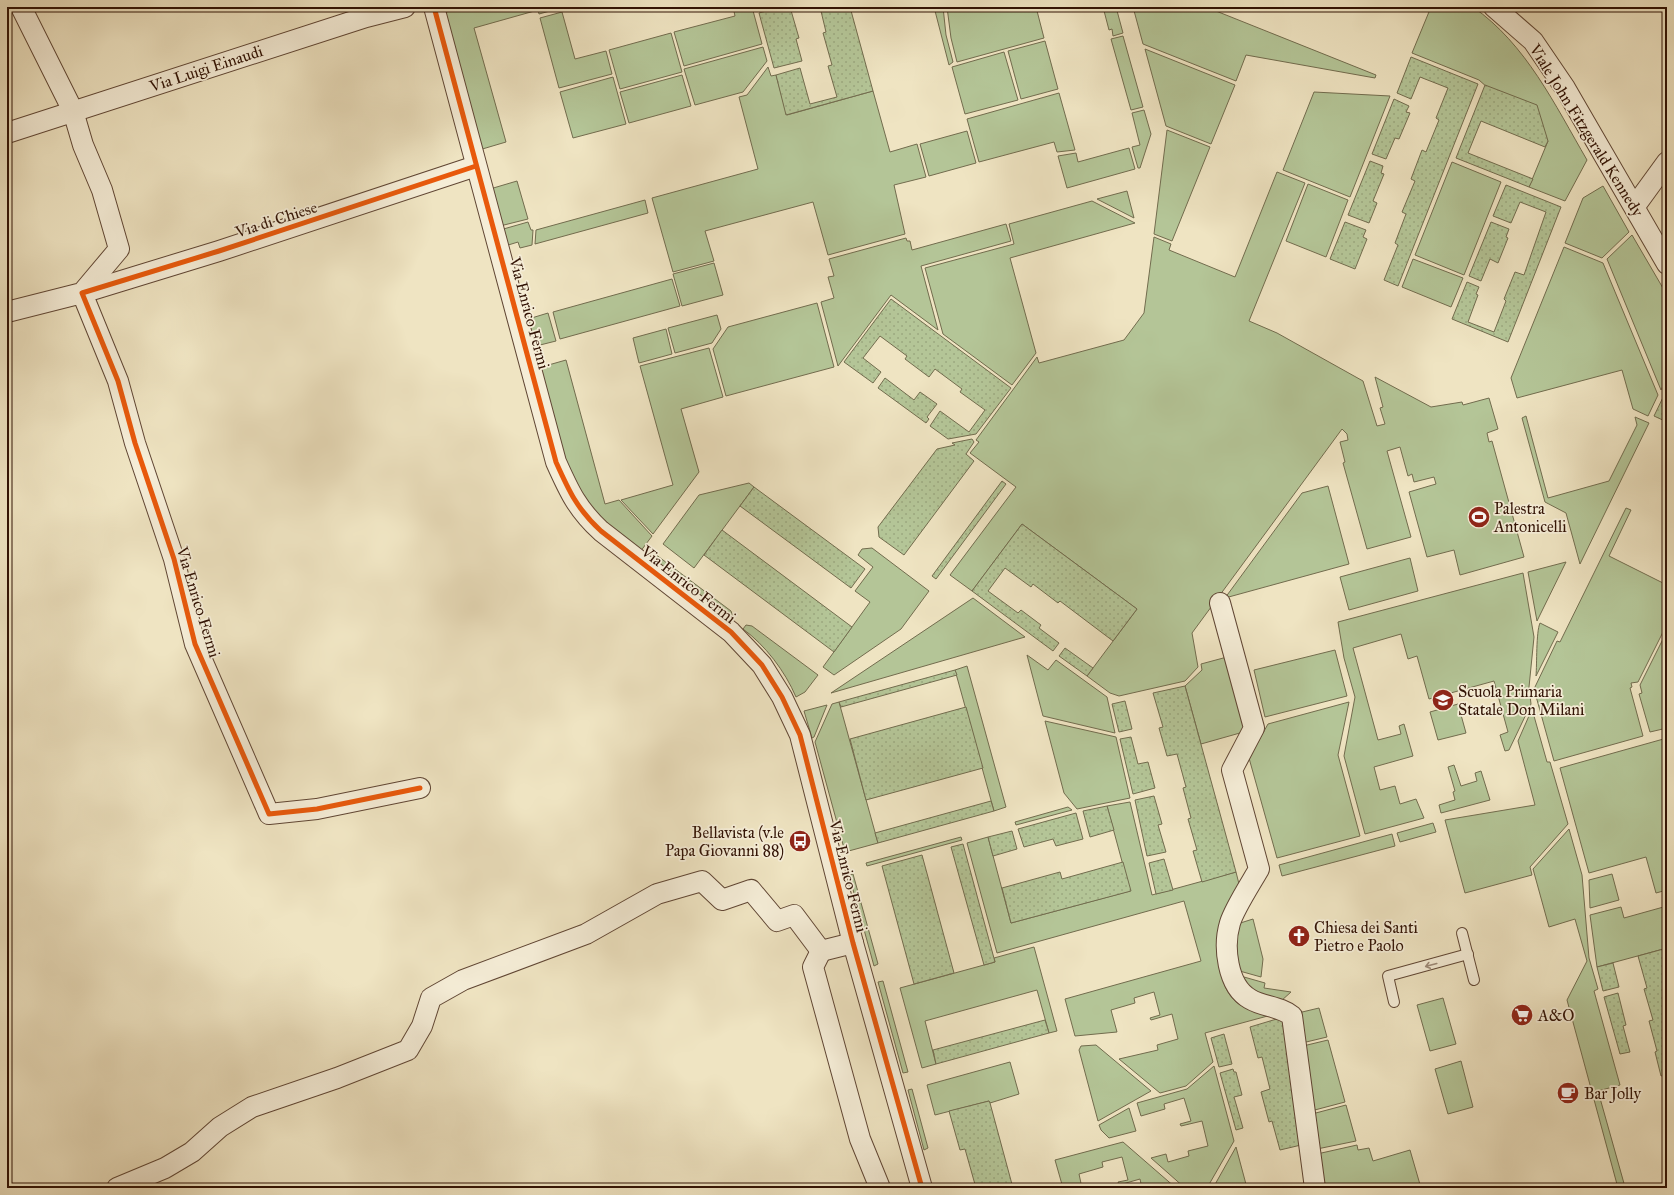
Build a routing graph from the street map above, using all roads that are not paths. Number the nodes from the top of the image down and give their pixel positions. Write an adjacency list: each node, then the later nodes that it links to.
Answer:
1 (21, 7): 5 (street)
2 (405, 7): 5 (street, Via Luigi Einaudi)
3 (434, 7): 8 (street, Via Enrico Fermi)
4 (1494, 7): 9 (street, Viale John Fitzgerald Kennedy)
5 (73, 111): 6 (street, Via Luigi Einaudi); 11 (street)
6 (7, 132)
7 (1667, 162): 9 (street)
8 (476, 166): 11 (street, Via di Chiese); 16 (street, Via Enrico Fermi)
9 (1635, 206): 10 (street, Viale John Fitzgerald Kennedy)
10 (1667, 264)
11 (82, 292): 12 (street, Via di Chiese); 14 (street, Via Enrico Fermi)
12 (7, 312)
13 (1220, 603): 24 (street)
14 (420, 788)
15 (1462, 934): 18 (lane)
16 (853, 943): 17 (street); 23 (street, Via Enrico Fermi)
17 (821, 951): 21 (street); 22 (street)
18 (1468, 954): 19 (lane); 20 (lane, one-way to 20)
19 (1474, 980)
20 (1394, 1002)
21 (117, 1188)
22 (880, 1188)
23 (922, 1188)
24 (1315, 1188)

